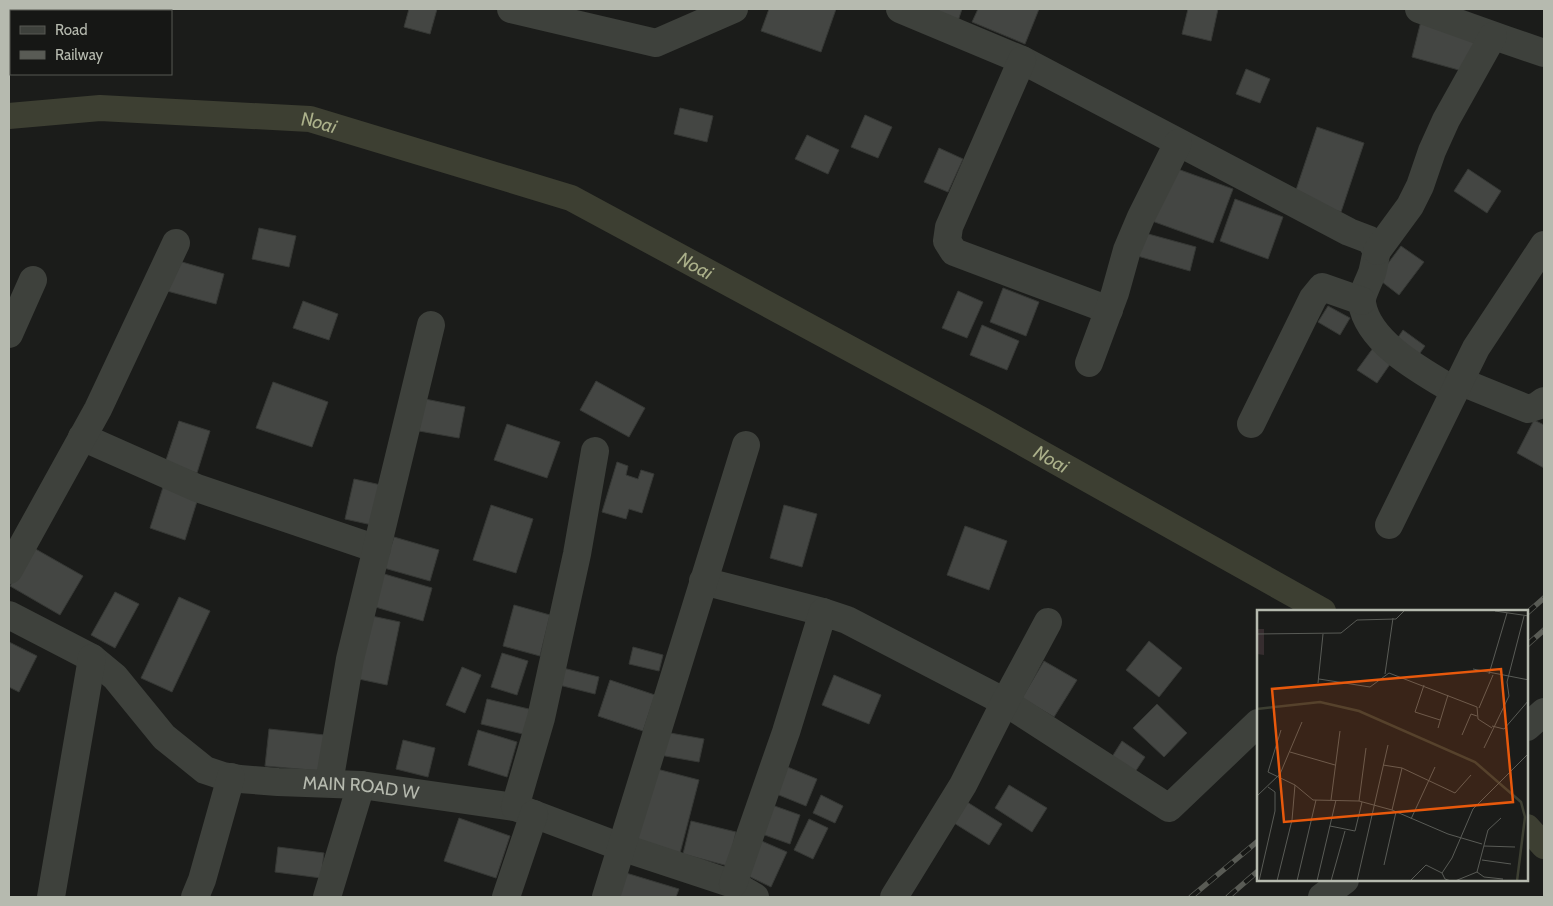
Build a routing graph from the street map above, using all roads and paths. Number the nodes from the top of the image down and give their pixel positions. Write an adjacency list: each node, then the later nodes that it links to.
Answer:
1 (511, 9): 2 (street)
2 (734, 9)
3 (900, 9): 7 (street)
4 (1419, 9): 5 (street)
5 (1479, 24): 6 (street); 11 (street)
6 (1544, 52)
7 (1022, 60): 8 (street); 14 (street)
8 (1178, 143): 11 (street); 14 (street)
9 (176, 243): 21 (street)
10 (1544, 244): 18 (street)
11 (1377, 251): 13 (street)
12 (33, 280): 16 (street)
13 (1362, 301): 18 (street); 20 (street)
14 (1109, 310): 17 (street)
15 (431, 325): 25 (street)
16 (9, 334)
17 (1089, 363)
18 (1457, 386): 19 (street); 24 (street)
19 (1544, 401)
20 (1251, 424)
21 (82, 437): 25 (street); 26 (street)
22 (746, 445): 27 (street)
23 (595, 451): 37 (street)
24 (1389, 525)
25 (377, 549): 35 (street)
26 (9, 570)
27 (703, 581): 28 (street); 38 (street)
28 (823, 612): 32 (street); 40 (street)
29 (9, 615): 31 (street, MAIN ROAD W)
30 (1048, 622): 32 (street)
31 (92, 658): 34 (street, MAIN ROAD W); 41 (street)
32 (1005, 702): 33 (street); 46 (street)
33 (1257, 724)
34 (231, 777): 35 (street, MAIN ROAD W); 42 (street)
35 (328, 783): 36 (street, MAIN ROAD W)
36 (361, 785): 37 (street, MAIN ROAD W); 43 (street)
37 (524, 811): 38 (street, MAIN ROAD W); 44 (street)
38 (621, 847): 40 (street, MAIN ROAD W); 45 (street)
39 (1344, 881): 47 (street)
40 (744, 890)
41 (51, 897)
42 (195, 897)
43 (327, 897)
44 (506, 897)
45 (606, 897)
46 (894, 897)
47 (1322, 897)

